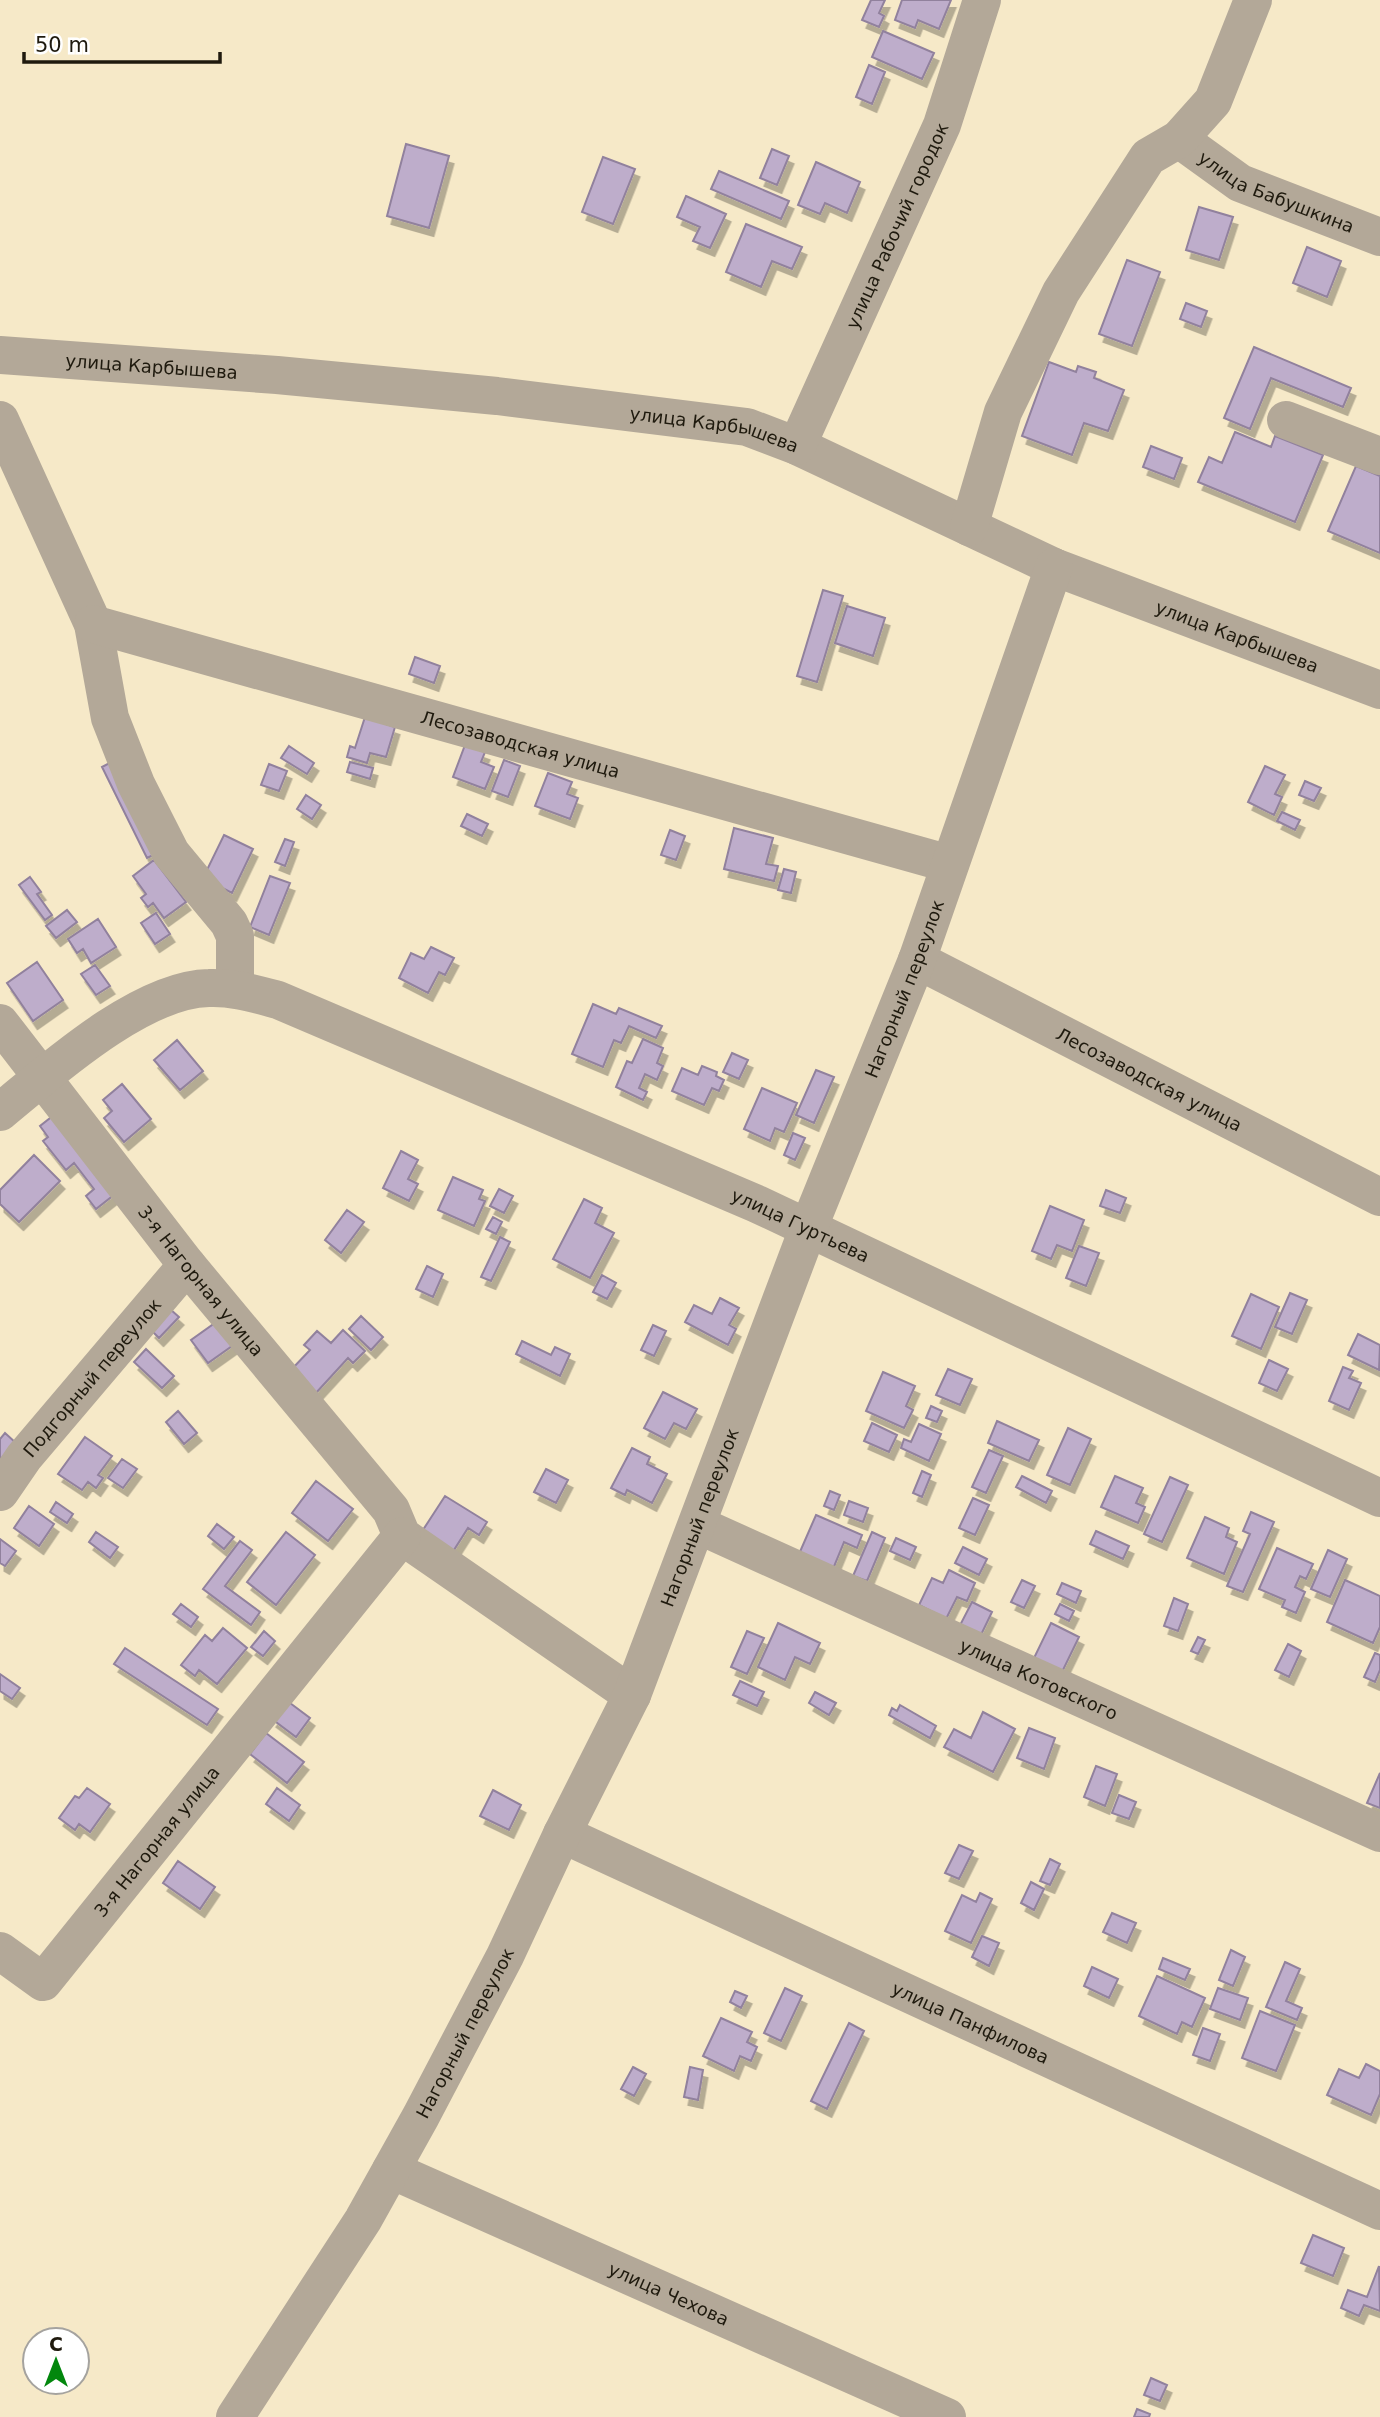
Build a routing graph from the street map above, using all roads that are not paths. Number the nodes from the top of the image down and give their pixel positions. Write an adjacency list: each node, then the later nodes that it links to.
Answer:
1 (982, 0): 8 (street, улица Рабочий городок)
2 (1253, 0): 3 (street)
3 (1179, 139): 4 (street, улица Бабушкина); 10 (street)
4 (1380, 237)
5 (0, 355): 8 (street, улица Карбышева)
6 (0, 420): 12 (street)
7 (1286, 420): 9 (street)
8 (797, 446): 10 (street, улица Карбышева)
9 (1380, 456)
10 (969, 527): 11 (street, улица Карбышева)
11 (1054, 566): 13 (street, улица Карбышева); 14 (street, Нагорный переулок)
12 (93, 624): 14 (street, Лесозаводская улица); 16 (street)
13 (1380, 691)
14 (950, 864): 15 (street, Нагорный переулок)
15 (917, 960): 20 (street, Лесозаводская улица); 21 (street, Нагорный переулок)
16 (221, 988): 18 (street); 21 (street, улица Гуртьева)
17 (0, 1023): 18 (street, 3-я Нагорная улица)
18 (42, 1077): 19 (street); 22 (street, 3-я Нагорная улица)
19 (0, 1112)
20 (1380, 1197)
21 (808, 1229): 24 (street, улица Гуртьева); 25 (street, Нагорный переулок)
22 (187, 1265): 23 (street, Подгорный переулок); 26 (street, 3-я Нагорная улица)
23 (0, 1492)
24 (1380, 1498)
25 (698, 1525): 27 (street, Нагорный переулок); 28 (street, улица Котовского)
26 (402, 1536): 27 (street, 3-я Нагорная улица); 30 (street, 3-я Нагорная улица)
27 (632, 1695): 29 (street, Нагорный переулок)
28 (1380, 1833)
29 (562, 1834): 31 (street, Нагорный переулок); 32 (street, улица Панфилова)
30 (0, 1951)
31 (391, 2170): 33 (street, Нагорный переулок); 34 (street, улица Чехова)
32 (1380, 2211)
33 (236, 2417)
34 (947, 2417)

